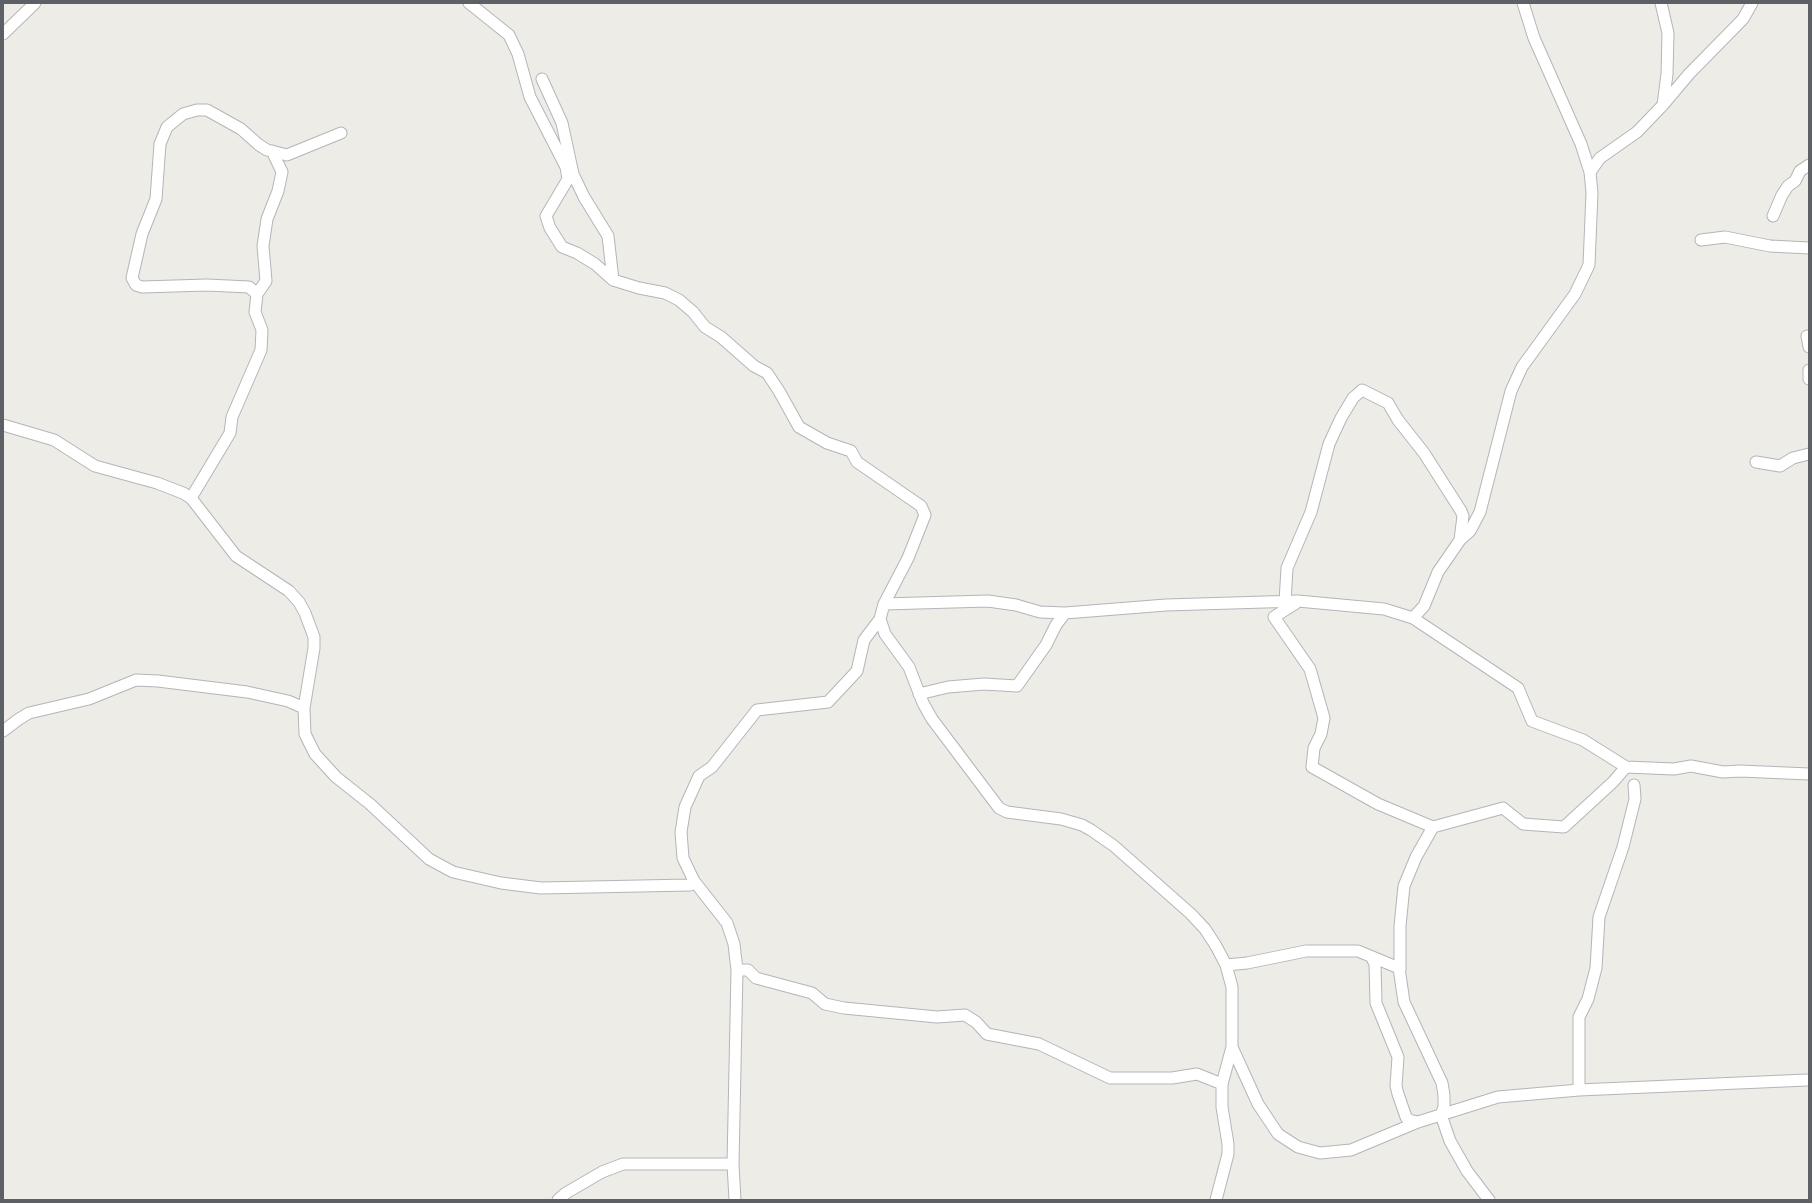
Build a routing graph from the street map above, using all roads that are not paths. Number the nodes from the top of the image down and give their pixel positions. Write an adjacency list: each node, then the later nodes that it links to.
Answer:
1 (35, 3): 8 (street)
2 (469, 3): 7 (street)
3 (483, 3): 7 (street)
4 (1523, 3): 14 (street)
5 (1661, 3): 10 (street)
6 (1752, 3): 10 (street)
7 (485, 16): 18 (street)
8 (3, 34)
9 (542, 78): 18 (street)
10 (1662, 106): 14 (street)
11 (341, 134): 12 (street)
12 (272, 151): 19 (street); 19 (street)
13 (1809, 165): 15 (street)
14 (1590, 172): 28 (street)
15 (1773, 216)
16 (1701, 240): 17 (street)
17 (1809, 248)
18 (613, 280): 31 (street)
19 (256, 294): 27 (street)
20 (1809, 336): 21 (street)
21 (1809, 347)
22 (1809, 370): 23 (street)
23 (1809, 379)
24 (3, 425): 27 (street)
25 (1809, 454): 26 (street)
26 (1756, 462)
27 (191, 498): 36 (street)
28 (1460, 540): 30 (street); 33 (street)
29 (1298, 601): 30 (street); 33 (street); 41 (street)
30 (1285, 602): 32 (street)
31 (884, 604): 32 (street); 34 (street)
32 (1065, 613): 35 (street)
33 (1414, 618): 38 (street)
34 (880, 619): 35 (street); 42 (street)
35 (919, 694): 44 (street)
36 (304, 708): 37 (street); 42 (street)
37 (3, 731)
38 (1626, 766): 39 (street); 41 (street)
39 (1809, 774)
40 (1634, 785): 50 (street)
41 (1432, 827): 46 (street)
42 (694, 882): 45 (street)
43 (1372, 958): 44 (street); 46 (street); 52 (street)
44 (1226, 965): 47 (street)
45 (737, 970): 49 (street); 53 (street)
46 (1400, 970): 51 (street)
47 (1232, 1047): 49 (street); 52 (street)
48 (1807, 1080): 50 (street)
49 (1222, 1084): 56 (street)
50 (1579, 1090): 51 (street)
51 (1441, 1115): 52 (street); 57 (street)
52 (1418, 1122)
53 (733, 1164): 54 (street); 55 (street)
54 (558, 1200)
55 (735, 1200)
56 (1216, 1200)
57 (1489, 1200)

